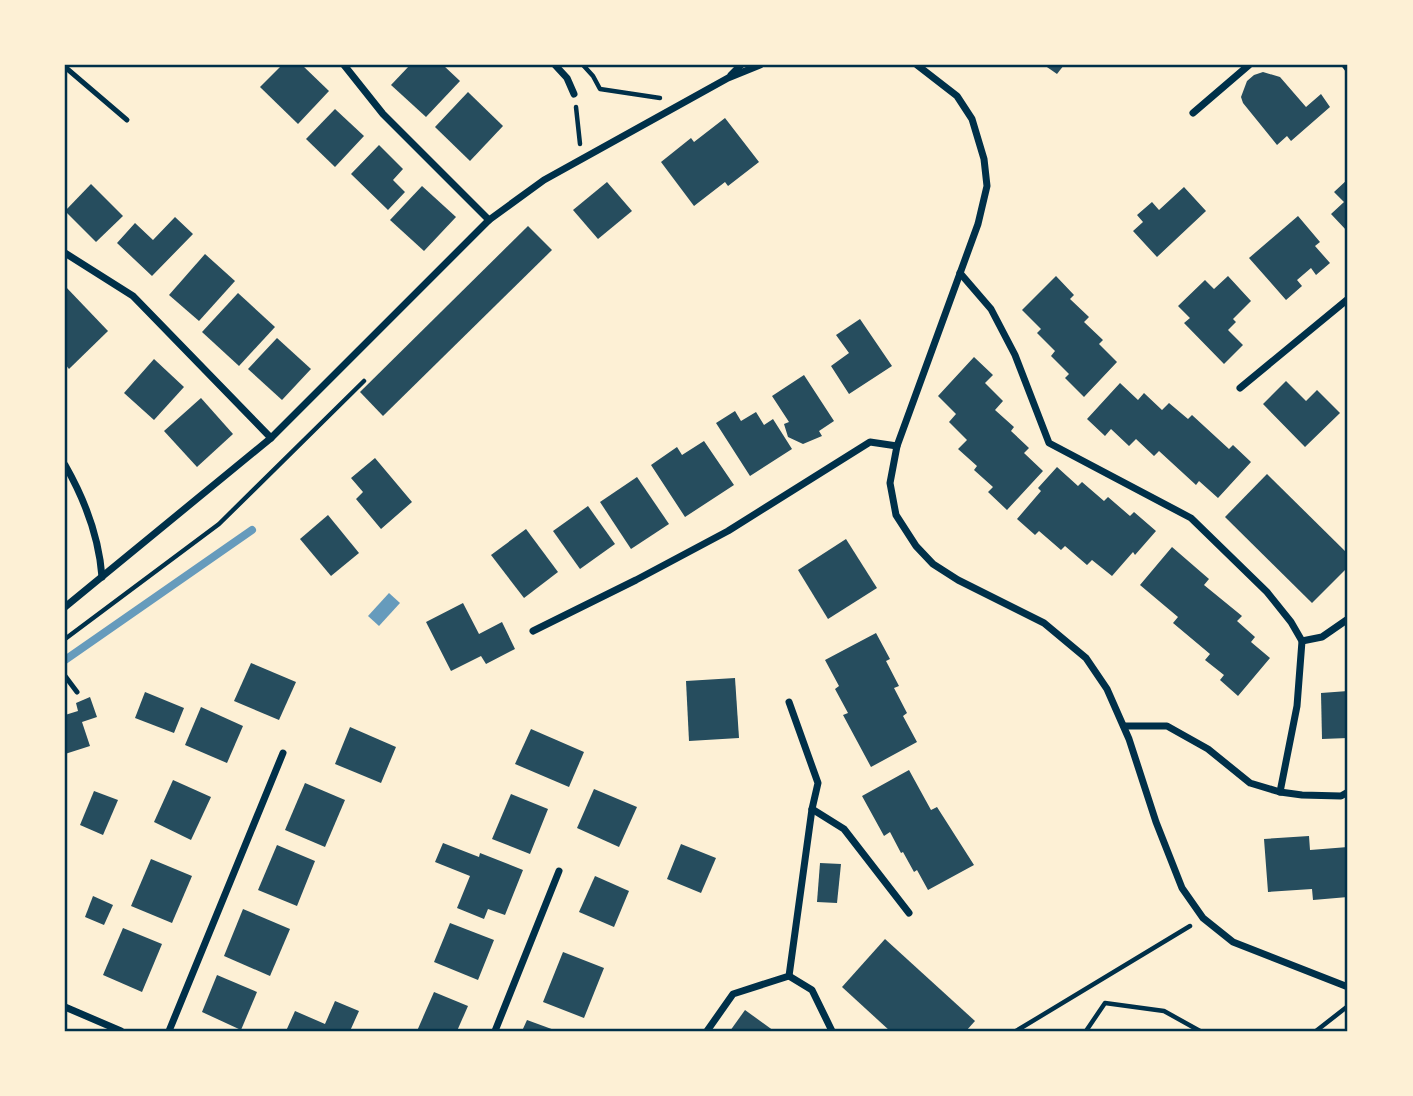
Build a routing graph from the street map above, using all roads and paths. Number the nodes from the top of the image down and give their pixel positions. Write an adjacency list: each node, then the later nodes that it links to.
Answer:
1 (344, 65): 17 (street)
2 (555, 65): 12 (street)
3 (583, 65): 13 (path)
4 (741, 65): 11 (street)
5 (760, 65): 11 (street)
6 (917, 65): 19 (street)
7 (1249, 65): 14 (street)
8 (1345, 65): 10 (street)
9 (65, 67): 15 (lane)
10 (1348, 69)
11 (728, 78): 13 (street)
12 (574, 94): 16 (path)
13 (685, 101): 16 (street)
14 (1193, 113)
15 (127, 120)
16 (582, 159): 17 (street)
17 (489, 220): 23 (street)
18 (65, 253): 23 (street)
19 (960, 273): 24 (street); 31 (street)
20 (1348, 299): 22 (street)
21 (364, 381): 30 (path)
22 (1240, 388)
23 (271, 438): 26 (street)
24 (897, 446): 29 (street); 35 (street)
25 (65, 466): 26 (street)
26 (102, 577): 27 (street)
27 (65, 607)
28 (1348, 620): 31 (street)
29 (533, 631)
30 (65, 639)
31 (1302, 641): 37 (street)
32 (65, 676): 33 (lane)
33 (76, 692)
34 (789, 702): 39 (street)
35 (1124, 726): 37 (street); 42 (street)
36 (284, 753): 48 (street)
37 (1280, 792): 38 (street)
38 (1348, 792)
39 (812, 809): 41 (street); 43 (street)
40 (559, 871): 49 (street)
41 (909, 913)
42 (1203, 918): 44 (street); 52 (path)
43 (789, 976): 50 (street); 51 (street)
44 (1348, 987)
45 (1348, 1006): 55 (path)
46 (65, 1007): 47 (street)
47 (121, 1031)
48 (169, 1031)
49 (495, 1031)
50 (707, 1031)
51 (832, 1031)
52 (1016, 1031)
53 (1086, 1031): 54 (path)
54 (1200, 1031)
55 (1316, 1031)

